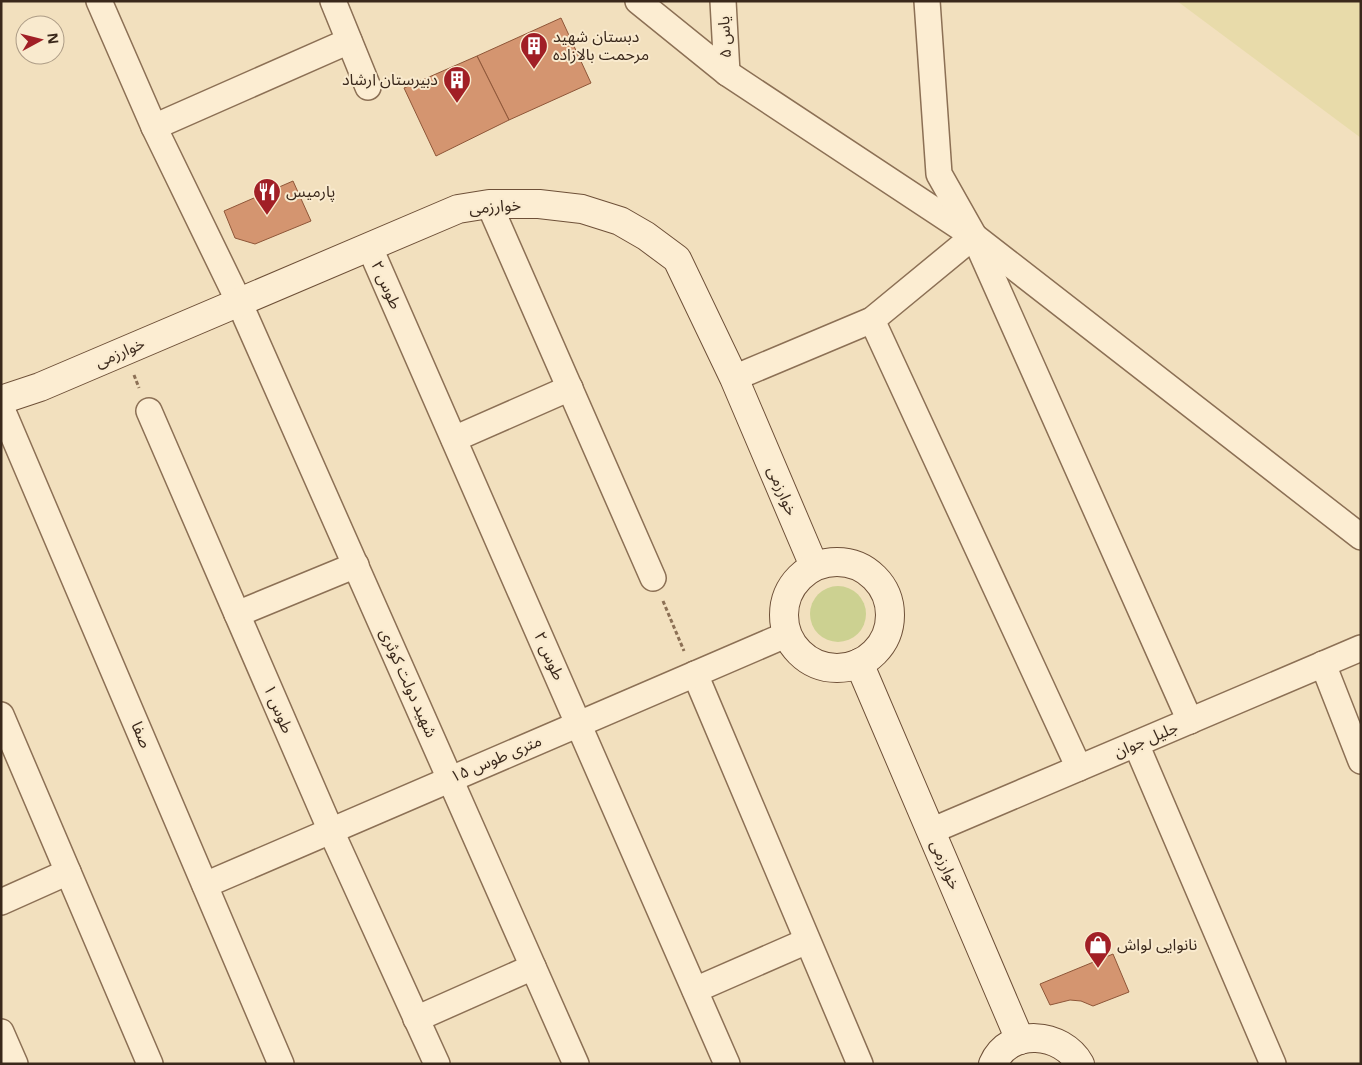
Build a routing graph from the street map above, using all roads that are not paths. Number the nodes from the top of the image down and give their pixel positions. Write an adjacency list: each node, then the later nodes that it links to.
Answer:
1 (99, 1): 9 (street, شهید دولت کوثری)
2 (333, 1): 6 (street)
3 (638, 1): 7 (street)
4 (723, 1): 7 (street, یاس ۵)
5 (927, 1): 11 (street)
6 (349, 42): 8 (street); 9 (street)
7 (726, 73): 11 (street)
8 (368, 87)
9 (154, 127): 13 (street, شهید دولت کوثری)
10 (490, 204): 12 (street, خوارزمی); 15 (street, خوارزمی); 16 (street)
11 (974, 236): 14 (street); 21 (street); 32 (street)
12 (370, 248): 13 (street, خوارزمی); 20 (street, طوس ۲)
13 (239, 302): 17 (street, خوارزمی); 22 (street, شهید دولت کوثری)
14 (872, 320): 15 (street); 36 (street)
15 (734, 378): 23 (street, خوارزمی)
16 (570, 388): 20 (street); 24 (street)
17 (1, 400)
18 (1, 406): 41 (street, صفا)
19 (149, 411): 25 (street, طوس ۱)
20 (454, 439): 33 (street, طوس ۲)
21 (1361, 537)
22 (356, 565): 25 (street); 37 (street, شهید دولت کوثری)
23 (814, 566): 26 (street); 28 (street)
24 (653, 578)
25 (238, 614): 38 (street, طوس ۱)
26 (788, 634): 28 (street); 30 (street, ۱۵ متری طوس)
27 (1361, 648): 29 (street, جلیل جوان)
28 (859, 663): 39 (street, خوارزمی)
29 (1323, 664): 32 (street, جلیل جوان); 35 (street)
30 (694, 674): 33 (street, ۱۵ متری طوس); 43 (street)
31 (1, 714): 40 (street)
32 (1190, 721): 34 (street, جلیل جوان)
33 (578, 724): 37 (street, ۱۵ متری طوس); 45 (street, طوس ۲)
34 (1136, 744): 36 (street, جلیل جوان); 58 (street)
35 (1361, 761)
36 (1080, 768): 39 (street, جلیل جوان)
37 (450, 779): 38 (street, ۱۵ متری طوس); 44 (street, شهید دولت کوثری)
38 (331, 831): 41 (street, ۱۵ متری طوس); 46 (street, طوس ۱)
39 (931, 832): 48 (street, خوارزمی)
40 (68, 872): 42 (street); 50 (street)
41 (205, 885): 51 (street, صفا)
42 (1, 902)
43 (807, 941): 45 (street); 55 (street)
44 (533, 966): 46 (street); 53 (street, شهید دولت کوثری)
45 (695, 990): 54 (street, طوس ۲)
46 (416, 1020): 52 (street, طوس ۱)
47 (1, 1032): 49 (street)
48 (1020, 1040): 56 (street); 57 (street)
49 (15, 1064)
50 (150, 1064)
51 (280, 1064)
52 (436, 1064)
53 (576, 1064)
54 (727, 1064)
55 (860, 1064)
56 (992, 1064)
57 (1080, 1064)
58 (1274, 1064)

